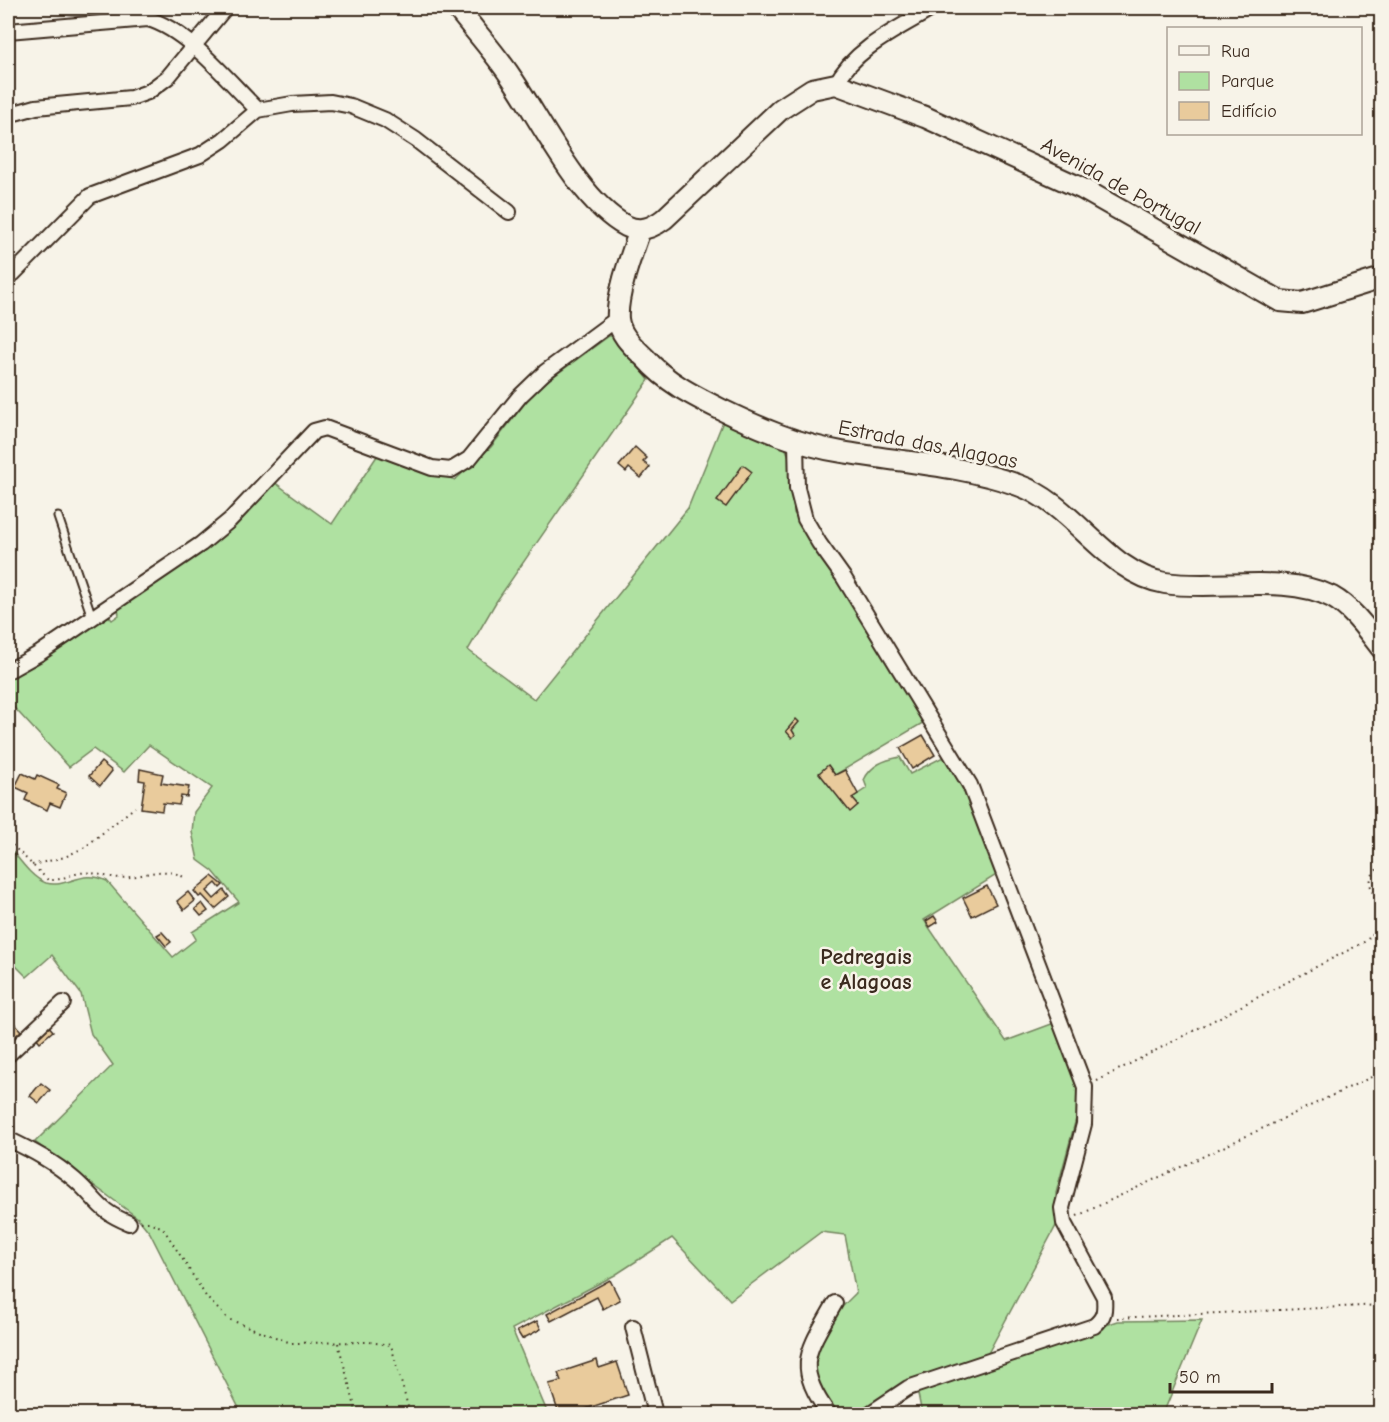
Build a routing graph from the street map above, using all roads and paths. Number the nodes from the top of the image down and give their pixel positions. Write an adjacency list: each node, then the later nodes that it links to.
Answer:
1 (225, 8): 5 (street)
2 (457, 8): 10 (street)
3 (933, 8): 6 (street)
4 (8, 31): 5 (street)
5 (193, 47): 7 (street); 8 (street)
6 (836, 84): 10 (street); 12 (street, Avenida de Portugal)
7 (258, 110): 9 (street); 11 (street)
8 (8, 115)
9 (509, 212)
10 (640, 230): 13 (street)
11 (13, 274)
12 (1382, 278)
13 (618, 318): 14 (street, Estrada das Alagoas); 16 (street)
14 (796, 442): 17 (street, Estrada das Alagoas); 29 (street)
15 (58, 517): 16 (lane)
16 (92, 617): 18 (street)
17 (1382, 649)
18 (8, 671)
19 (135, 807): 21 (path)
20 (8, 841): 21 (path)
21 (32, 865): 23 (path)
22 (1382, 866): 24 (path)
23 (184, 878)
24 (1382, 909)
25 (1382, 923): 29 (path)
26 (63, 1003): 27 (street)
27 (8, 1055)
28 (1382, 1072): 32 (path)
29 (1085, 1087): 32 (street)
30 (8, 1139): 31 (street)
31 (129, 1223): 37 (path)
32 (1064, 1223): 35 (street)
33 (835, 1303): 41 (street)
34 (1382, 1305): 35 (path)
35 (1102, 1319): 42 (street)
36 (633, 1327): 40 (street)
37 (338, 1343): 38 (path); 39 (path)
38 (357, 1414)
39 (410, 1414)
40 (655, 1414)
41 (829, 1414)
42 (869, 1414)

